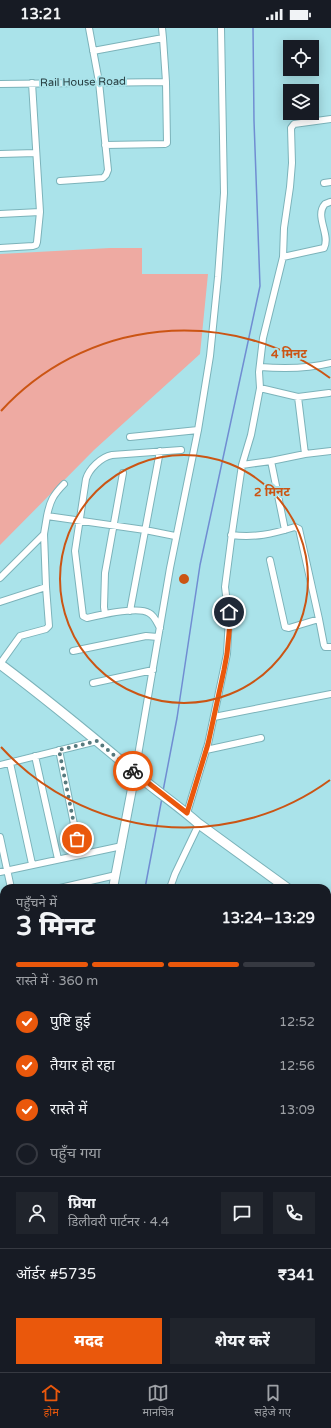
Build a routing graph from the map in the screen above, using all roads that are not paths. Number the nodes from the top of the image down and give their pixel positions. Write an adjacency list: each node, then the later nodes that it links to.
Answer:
1 (89, 28): 5 (street)
2 (162, 28): 4 (street)
3 (220, 28): 27 (street)
4 (163, 38): 5 (street); 7 (street)
5 (93, 51): 6 (street)
6 (99, 82): 7 (street, Rail House Road); 8 (street, Rail House Road); 11 (street)
7 (166, 82): 11 (street)
8 (32, 83): 9 (street, Rail House Road); 12 (street)
9 (0, 84)
10 (331, 119): 21 (street)
11 (105, 145): 14 (street)
12 (36, 153): 13 (street); 18 (street)
13 (0, 154)
14 (60, 181)
15 (331, 182): 16 (street)
16 (324, 184)
17 (330, 202): 21 (street)
18 (40, 212): 19 (street); 20 (street)
19 (0, 214)
20 (0, 248)
21 (283, 257): 23 (street)
22 (331, 363): 23 (street)
23 (260, 367): 24 (street)
24 (260, 388): 26 (street); 34 (street)
25 (329, 392): 26 (street)
26 (298, 397): 32 (street)
27 (198, 430): 28 (street); 44 (street)
28 (130, 437)
29 (181, 450): 30 (street)
30 (160, 451): 38 (street); 40 (street)
31 (331, 451): 32 (street)
32 (305, 454): 33 (street)
33 (271, 461): 34 (street); 41 (street)
34 (242, 465): 43 (street)
35 (123, 473): 39 (street)
36 (64, 484): 37 (street)
37 (47, 516): 38 (street); 42 (street)
38 (80, 521): 39 (street); 50 (street)
39 (113, 526): 40 (street); 50 (street)
40 (145, 530): 44 (street); 49 (street)
41 (286, 530): 43 (street); 51 (street)
42 (44, 534): 46 (street); 47 (street)
43 (231, 535): 60 (street)
44 (175, 536): 52 (street)
45 (270, 560): 51 (street)
46 (0, 578)
47 (46, 587): 48 (street); 56 (street)
48 (0, 602)
49 (130, 611): 50 (street); 52 (street)
50 (105, 614)
51 (319, 619): 54 (street)
52 (160, 628): 53 (street)
53 (158, 637): 55 (street); 57 (street)
54 (331, 647)
55 (73, 651)
56 (0, 664): 62 (main road)
57 (153, 670): 58 (street); 68 (street)
58 (93, 683)
59 (331, 694): 60 (street)
60 (214, 717): 64 (street)
61 (261, 738): 64 (street)
62 (97, 741): 63 (street); 68 (main road)
63 (59, 750): 65 (street); 73 (street)
64 (206, 750): 69 (street)
65 (35, 756): 66 (street); 74 (street)
66 (10, 763): 67 (street); 75 (street)
67 (0, 765)
68 (138, 776): 69 (main road); 72 (street)
69 (184, 811): 70 (main road)
70 (199, 824): 82 (street); 83 (main road)
71 (0, 837): 76 (street)
72 (122, 846): 73 (street); 78 (street)
73 (80, 854): 74 (street)
74 (58, 859): 75 (street)
75 (32, 864): 76 (street)
76 (7, 870): 77 (street); 79 (street)
77 (0, 872)
78 (116, 875): 80 (street); 81 (street)
79 (10, 884)
80 (77, 884)
81 (114, 884)
82 (171, 884)
83 (282, 884)

